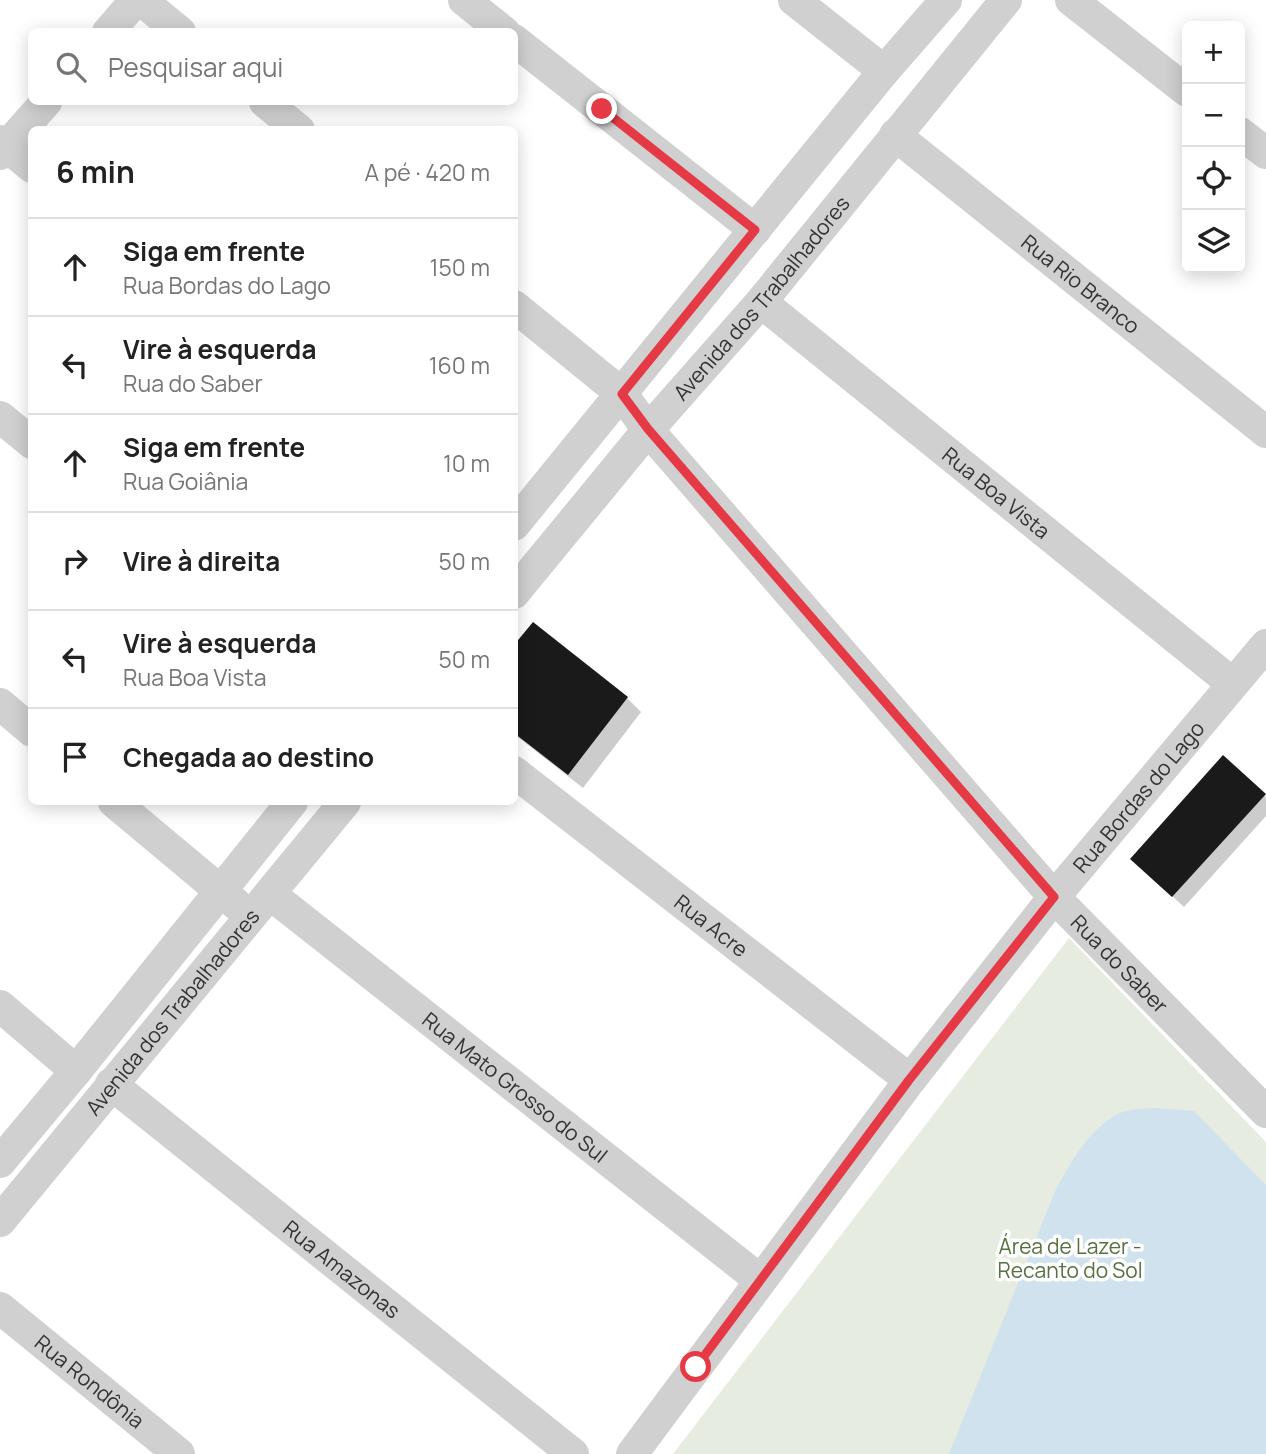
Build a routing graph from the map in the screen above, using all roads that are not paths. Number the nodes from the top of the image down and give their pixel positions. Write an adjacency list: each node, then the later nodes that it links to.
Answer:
1 (139, 0): 7 (street); 8 (street)
2 (464, 0): 9 (street)
3 (794, 0): 11 (street)
4 (946, 0): 11 (street)
5 (1006, 0): 16 (street, Avenida dos Trabalhadores)
6 (1071, 0): 12 (street)
7 (112, 28)
8 (175, 28)
9 (499, 28)
10 (518, 43): 21 (street)
11 (884, 71): 21 (street)
12 (1182, 87)
13 (43, 105): 18 (street)
14 (269, 105): 15 (street)
15 (294, 126)
16 (895, 135): 22 (street, Avenida dos Trabalhadores); 27 (street, Rua Rio Branco)
17 (1245, 137): 19 (street)
18 (2, 147): 20 (street)
19 (1266, 153)
20 (28, 164)
21 (755, 230): 24 (street)
22 (761, 302): 26 (street, Avenida dos Trabalhadores); 32 (street, Rua Boa Vista)
23 (518, 309): 24 (street, Rua do Saber)
24 (622, 394): 26 (street, Rua do Saber); 29 (street)
25 (0, 417): 28 (street)
26 (648, 429): 30 (street, Avenida dos Trabalhadores); 40 (street, Rua do Saber)
27 (1266, 432)
28 (28, 440)
29 (518, 520)
30 (518, 588)
31 (1266, 645): 32 (street, Rua Bordas do Lago)
32 (1233, 684): 40 (street, Rua Bordas do Lago)
33 (0, 705): 34 (street)
34 (28, 728)
35 (518, 775): 44 (street, Rua Acre)
36 (118, 805): 39 (street, Rua Mato Grosso do Sul)
37 (290, 805): 39 (street, Avenida dos Trabalhadores)
38 (343, 805): 41 (street, Avenida dos Trabalhadores)
39 (219, 892): 41 (street, Rua Mato Grosso do Sul); 43 (street, Avenida dos Trabalhadores)
40 (1054, 897): 44 (street, Rua Bordas do Lago); 46 (street, Rua do Saber)
41 (261, 905): 45 (street, Avenida dos Trabalhadores); 49 (street, Rua Mato Grosso do Sul)
42 (0, 1006): 43 (street)
43 (76, 1071): 47 (street, Avenida dos Trabalhadores)
44 (909, 1080): 49 (street, Rua Bordas do Lago)
45 (111, 1084): 48 (street, Avenida dos Trabalhadores); 52 (street, Rua Amazonas)
46 (1266, 1112)
47 (0, 1161)
48 (0, 1222)
49 (760, 1280): 53 (street, Rua Bordas do Lago)
50 (0, 1308): 51 (street, Rua Rondônia)
51 (179, 1454)
52 (573, 1454)
53 (632, 1454)

